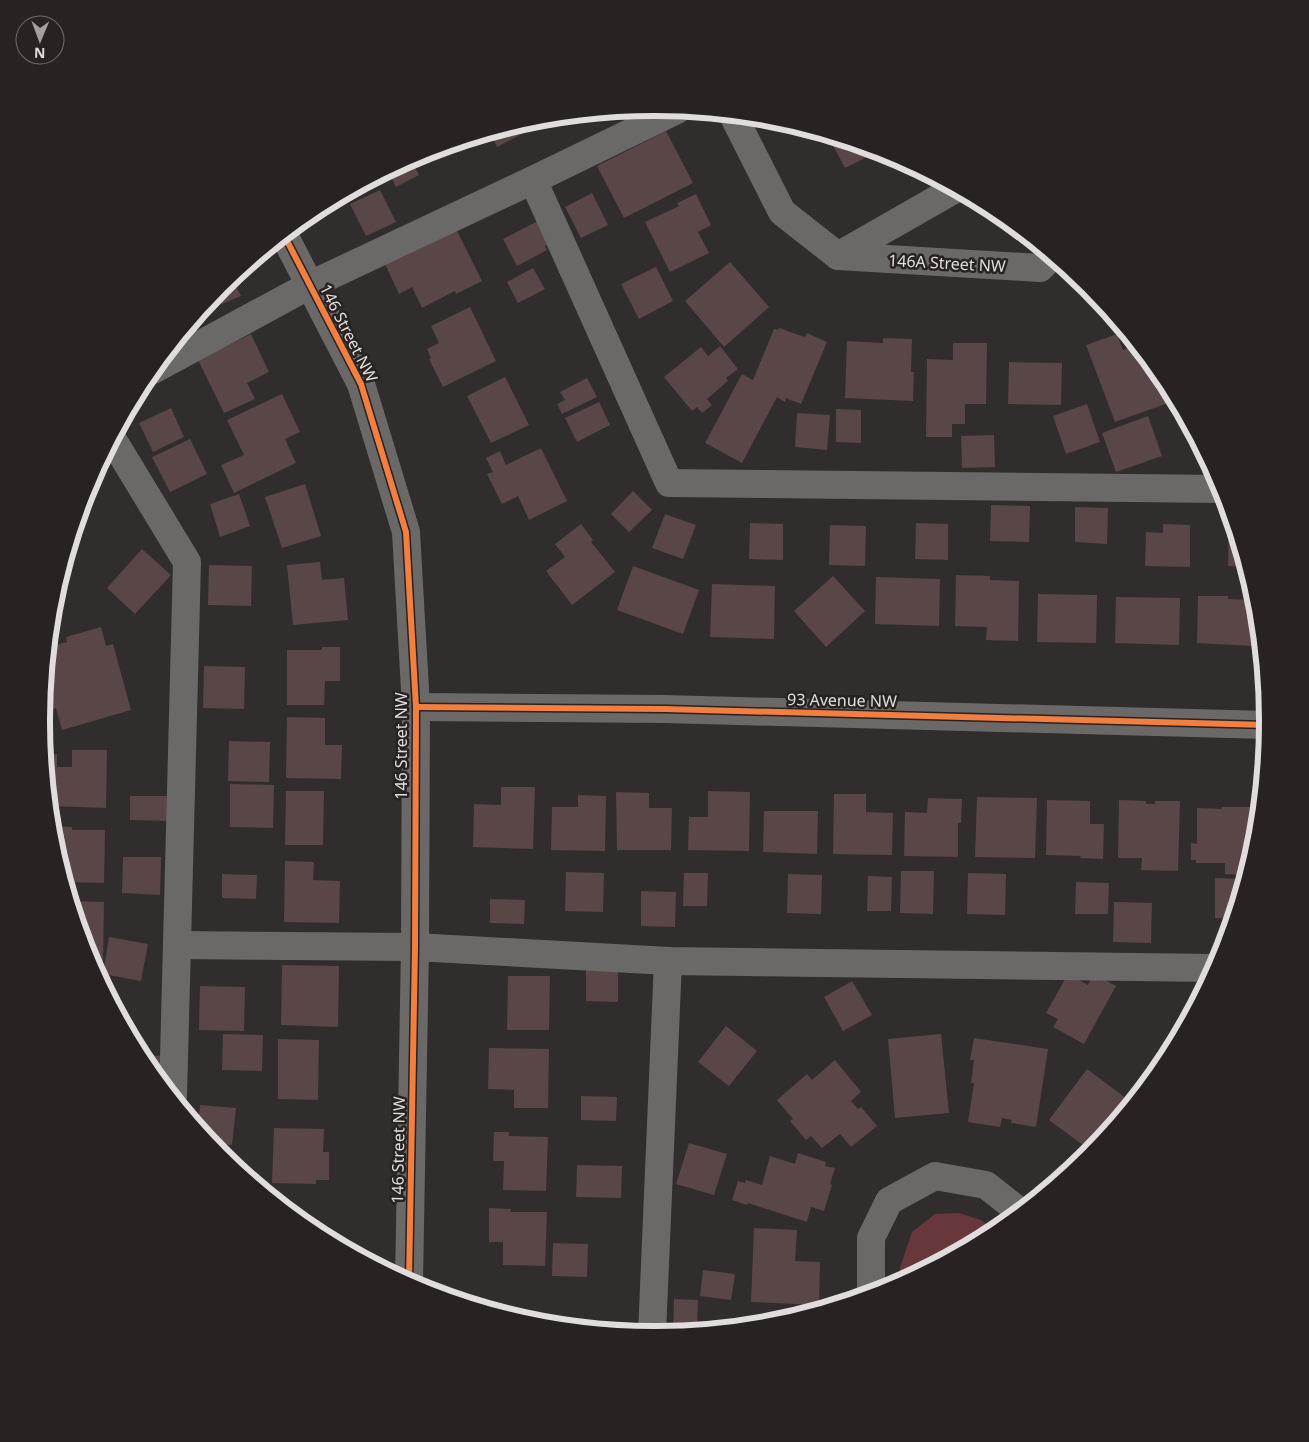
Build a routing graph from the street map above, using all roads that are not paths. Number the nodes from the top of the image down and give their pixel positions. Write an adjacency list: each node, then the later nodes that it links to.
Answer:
1 (664, 116): 3 (street)
2 (736, 123): 6 (street)
3 (533, 180): 8 (street); 11 (street)
4 (949, 193): 6 (street, 146A Street NW)
5 (287, 241): 8 (street, 146 Street NW)
6 (838, 256): 7 (street, 146A Street NW)
7 (1046, 262)
8 (310, 285): 9 (street); 12 (street, 146 Street NW)
9 (169, 361)
10 (117, 446): 14 (street)
11 (1213, 489)
12 (416, 707): 13 (street, 93 Avenue NW); 15 (street, 146 Street NW)
13 (1259, 725)
14 (177, 945): 15 (street); 18 (street)
15 (415, 947): 16 (street); 20 (street, 146 Street NW)
16 (668, 961): 17 (street); 22 (street)
17 (1206, 968)
18 (173, 1087)
19 (1014, 1207): 21 (street)
20 (409, 1273)
21 (871, 1285)
22 (652, 1326)

